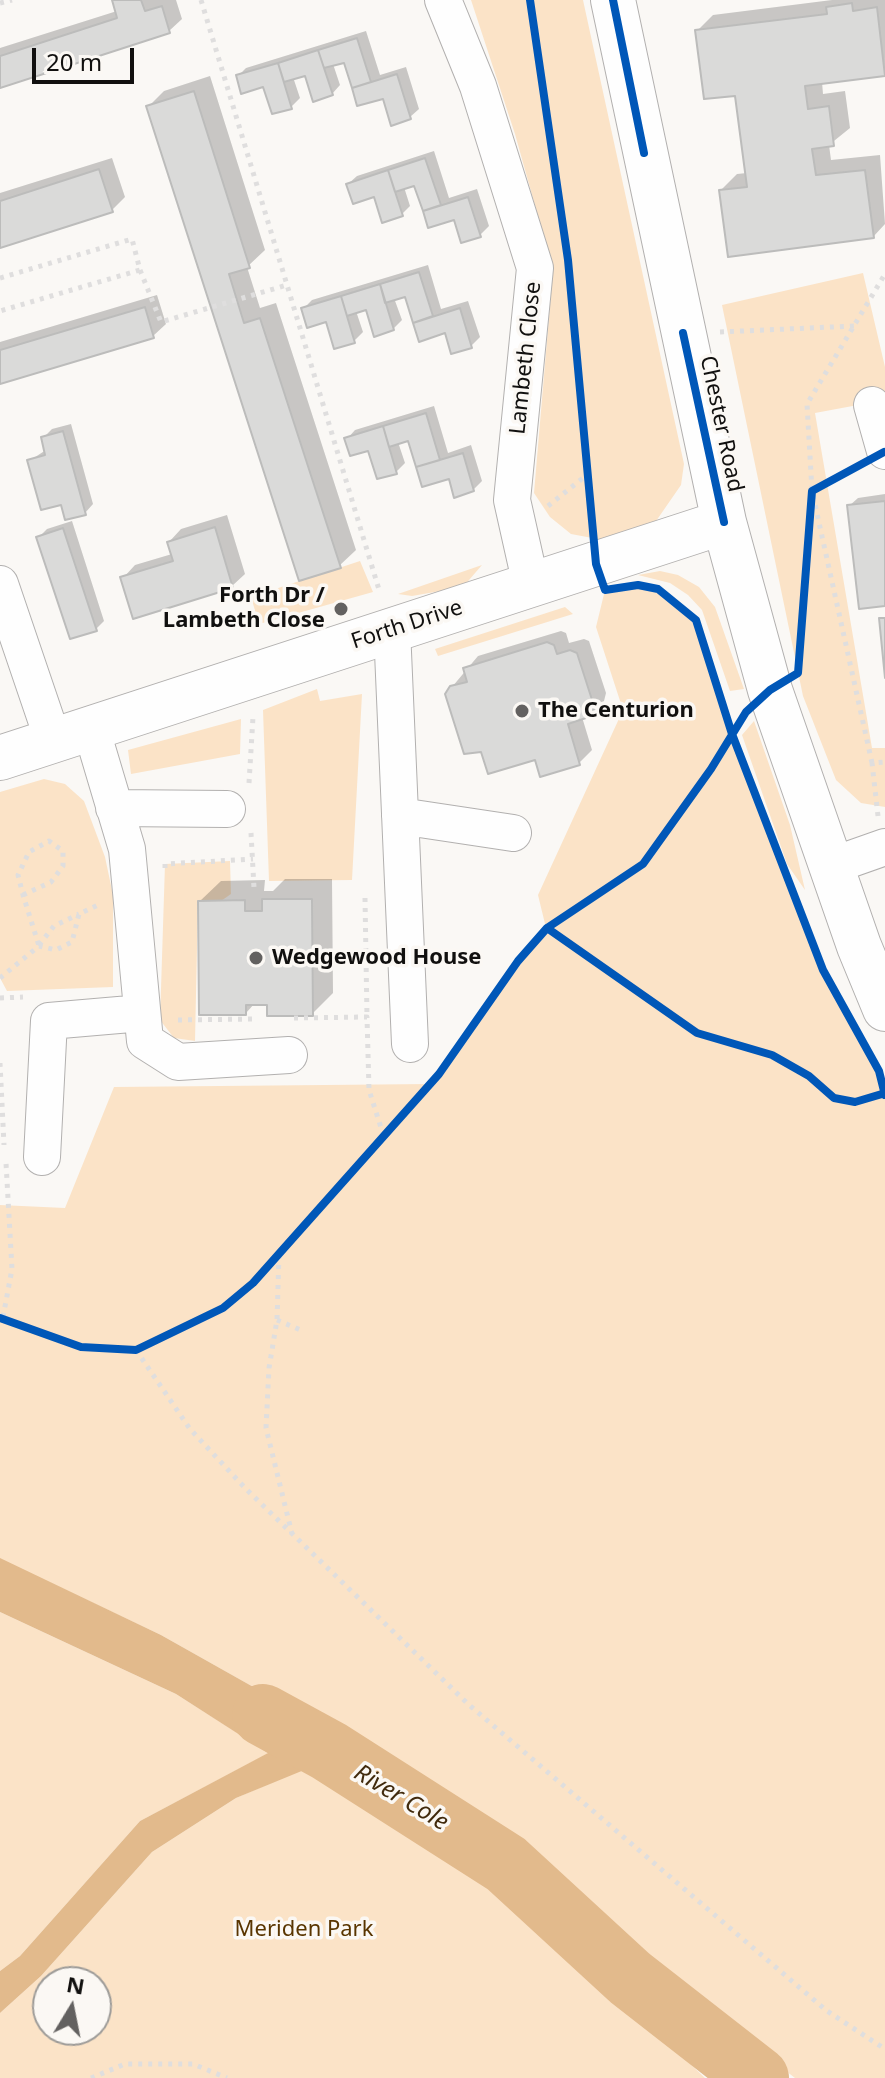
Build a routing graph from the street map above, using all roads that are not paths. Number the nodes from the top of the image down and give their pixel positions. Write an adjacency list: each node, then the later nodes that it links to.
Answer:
1 (443, 0): 7 (street, Lambeth Close)
2 (613, 0): 5 (main road, Chester Road)
3 (872, 405): 4 (street)
4 (885, 451)
5 (724, 522): 7 (main road, Forth Drive); 16 (main road, Chester Road)
6 (0, 584): 9 (street)
7 (531, 585): 8 (main road, Forth Drive)
8 (383, 602): 9 (main road, Forth Drive); 13 (street)
9 (72, 734): 10 (main road, Forth Drive); 11 (street)
10 (0, 758)
11 (114, 808): 12 (street); 20 (street)
12 (227, 809)
13 (400, 816): 14 (street); 21 (street)
14 (513, 833)
15 (884, 847): 16 (street)
16 (831, 866): 17 (main road, Chester Road)
17 (859, 946): 18 (main road, Chester Road); 19 (main road, Chester Road)
18 (885, 985)
19 (885, 1009)
20 (142, 1013): 22 (street); 23 (street)
21 (410, 1044)
22 (289, 1055)
23 (42, 1157)

